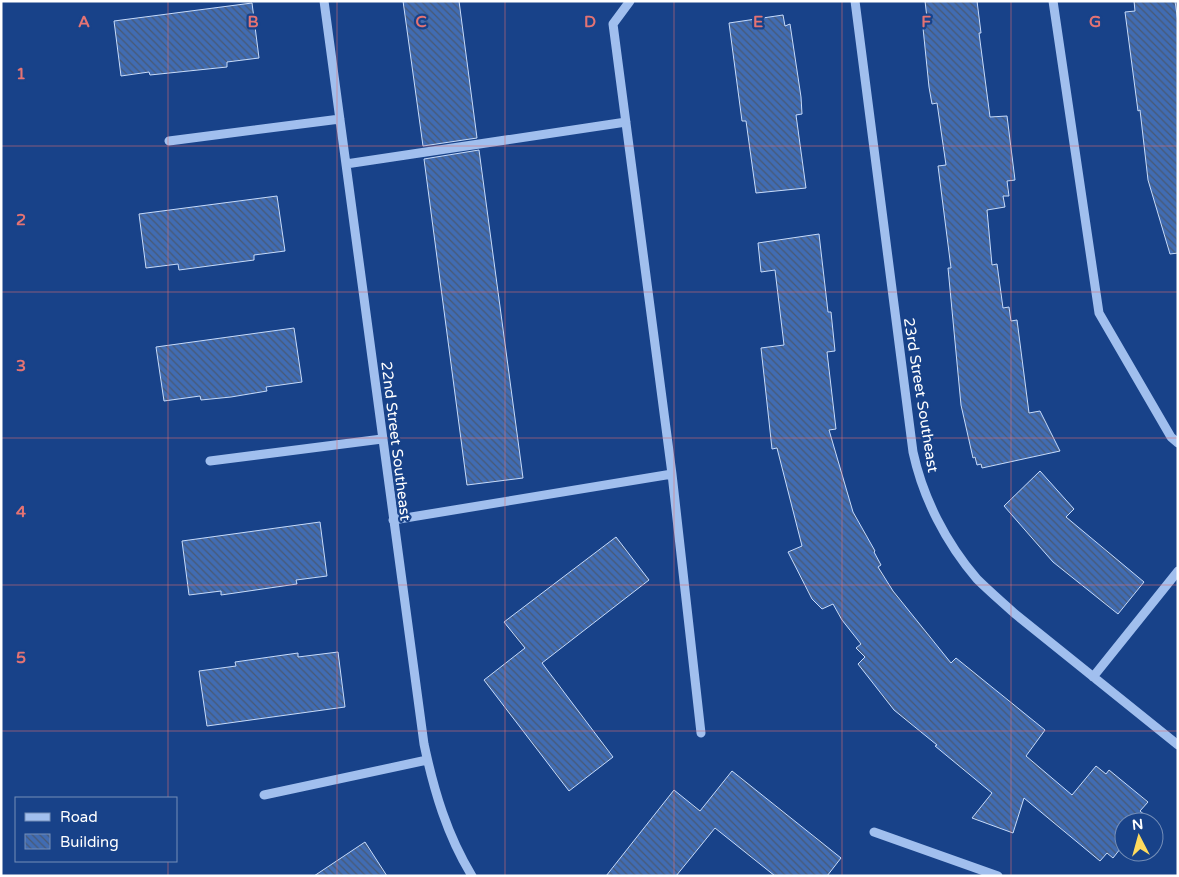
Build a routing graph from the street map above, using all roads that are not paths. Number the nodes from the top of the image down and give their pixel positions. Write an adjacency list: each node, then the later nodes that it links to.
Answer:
1 (324, 1): 5 (street, 22nd Street Southeast)
2 (630, 1): 6 (street)
3 (855, 1): 15 (street, 23rd Street Southeast)
4 (1054, 1): 10 (street)
5 (340, 119): 7 (street); 8 (street, 22nd Street Southeast)
6 (626, 122): 8 (street); 12 (street)
7 (169, 141)
8 (346, 164): 9 (street, 22nd Street Southeast)
9 (382, 439): 11 (street); 13 (street, 22nd Street Southeast)
10 (1178, 443)
11 (210, 461)
12 (672, 474): 13 (street); 16 (street)
13 (393, 520): 18 (street, 22nd Street Southeast)
14 (1178, 571): 15 (street)
15 (1094, 677): 17 (street, 23rd Street Southeast)
16 (701, 733)
17 (1178, 745)
18 (427, 760): 19 (street); 21 (street, 22nd Street Southeast)
19 (264, 795)
20 (874, 832): 22 (street)
21 (472, 876)
22 (998, 876)

